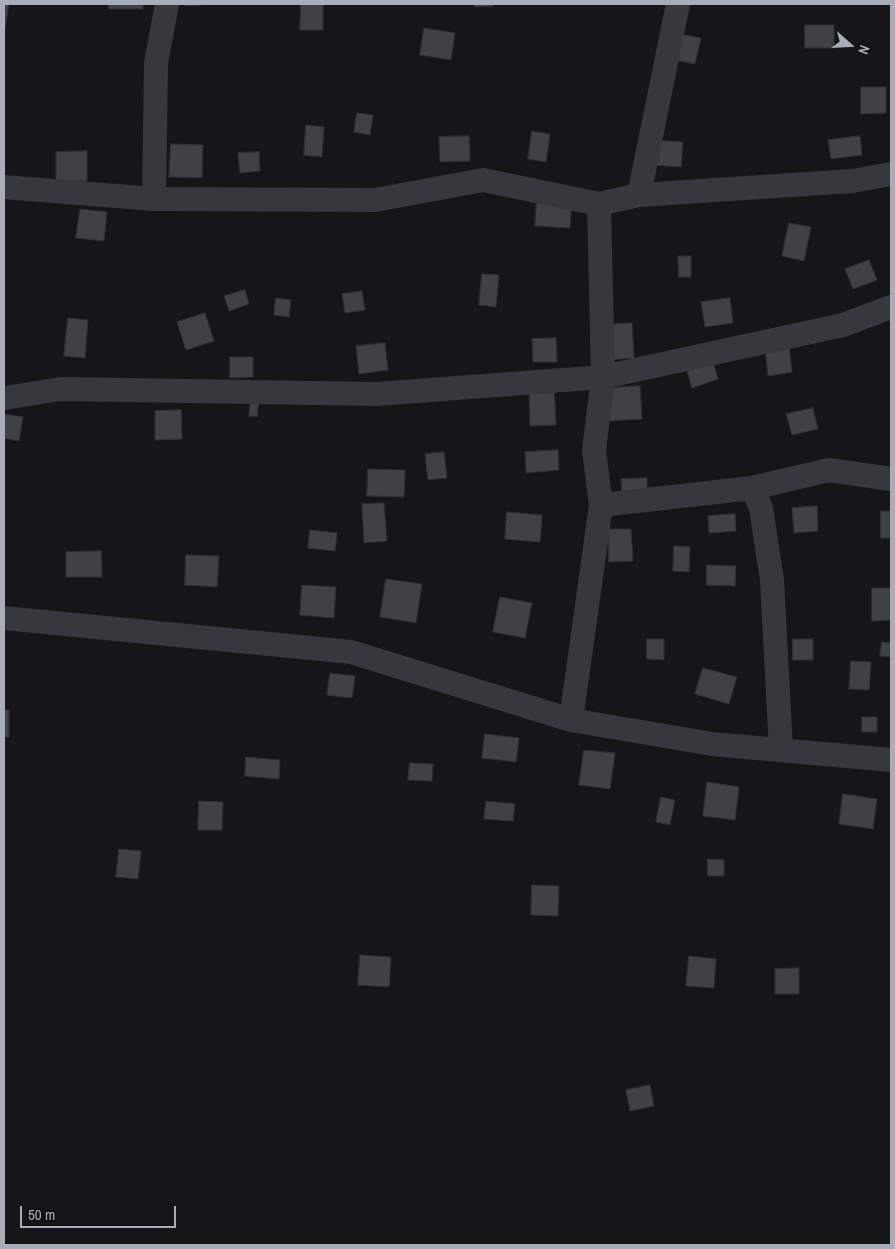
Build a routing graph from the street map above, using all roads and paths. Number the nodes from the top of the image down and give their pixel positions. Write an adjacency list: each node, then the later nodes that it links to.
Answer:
1 (167, 4): 6 (street)
2 (678, 4): 5 (street)
3 (891, 174): 5 (street)
4 (4, 187): 6 (street)
5 (639, 194): 7 (street)
6 (154, 199): 7 (street)
7 (599, 204): 9 (street)
8 (891, 307): 9 (street)
9 (603, 377): 10 (street); 13 (street)
10 (4, 398)
11 (891, 479): 12 (street)
12 (752, 488): 13 (street); 16 (street)
13 (601, 506): 15 (street)
14 (4, 618): 15 (street)
15 (571, 720): 16 (street)
16 (781, 750): 17 (street)
17 (891, 760)

